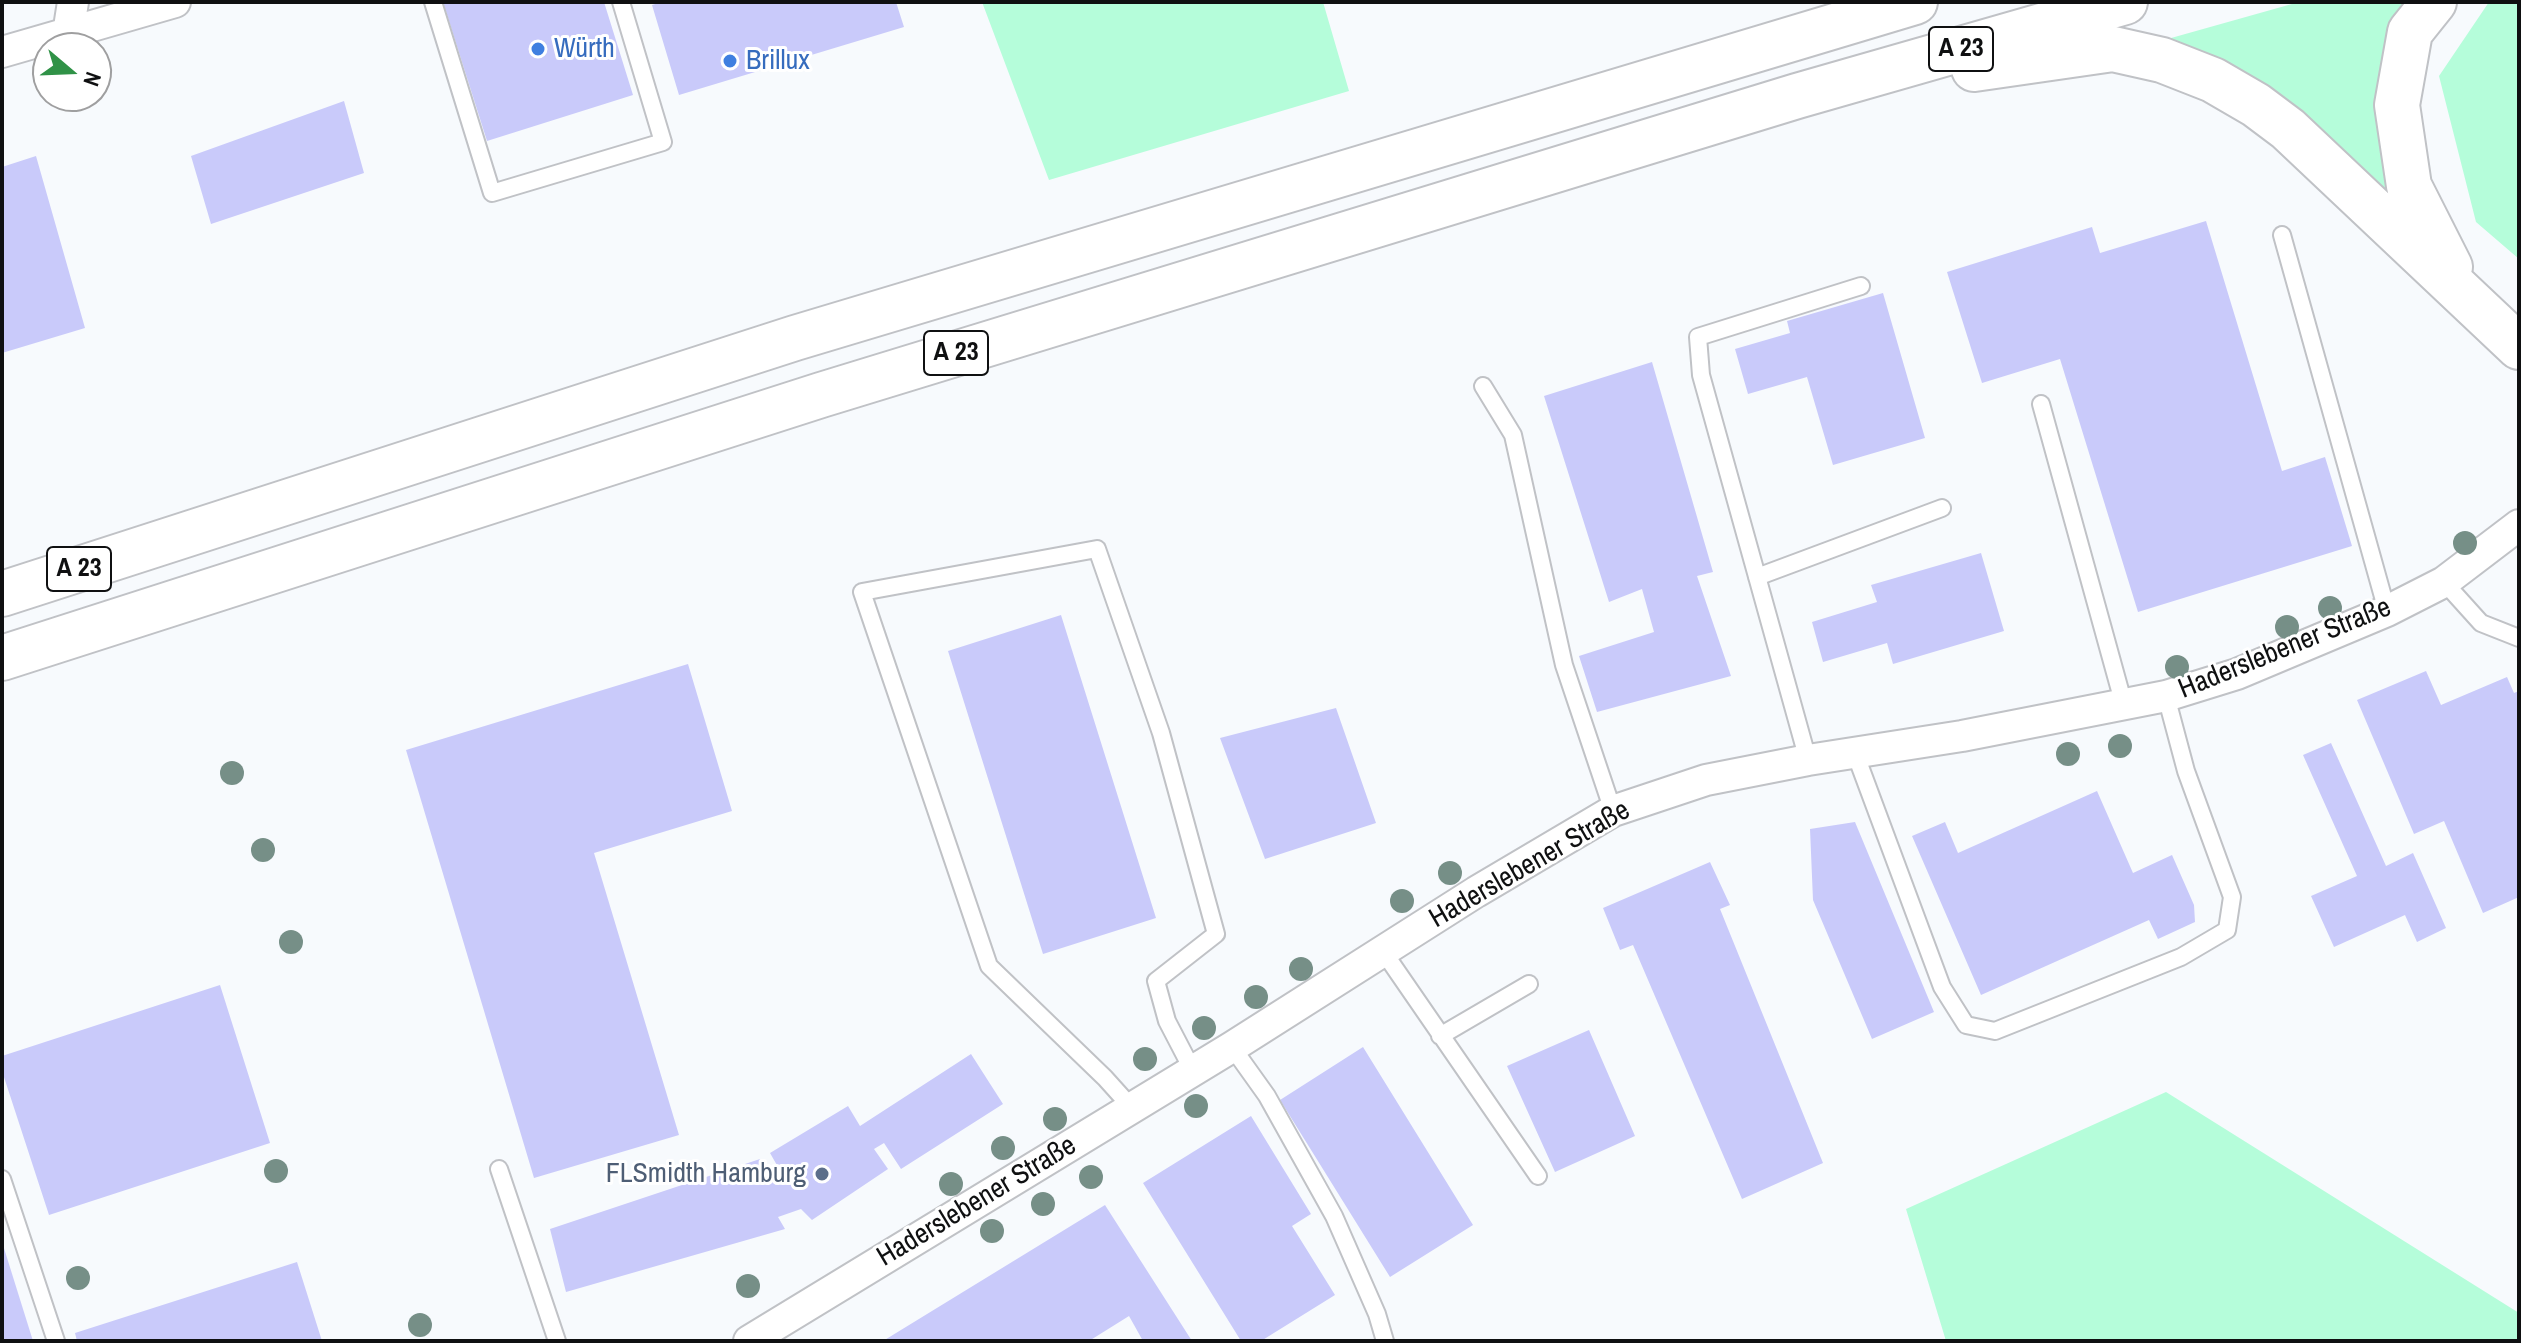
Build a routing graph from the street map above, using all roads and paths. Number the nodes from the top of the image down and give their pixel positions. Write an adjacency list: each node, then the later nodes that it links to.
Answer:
1 (73, 2): 8 (street)
2 (175, 2): 9 (street)
3 (433, 2): 4 (lane)
4 (621, 2)
5 (1915, 2): 23 (highway, A 23)
6 (2125, 2): 12 (highway, A 23)
7 (2434, 2): 15 (highway)
8 (68, 32)
9 (75, 32)
10 (32, 44): 11 (street)
11 (2, 52)
12 (1797, 96): 15 (highway); 26 (highway, A 23)
13 (2282, 235): 24 (lane)
14 (1861, 286): 21 (lane)
15 (2464, 294): 16 (highway)
16 (2519, 347)
17 (1483, 386): 31 (lane)
18 (2041, 404): 28 (lane)
19 (1942, 508): 21 (lane)
20 (2519, 525): 22 (street, Haderslebener Straße)
21 (1757, 577): 30 (lane)
22 (2444, 582): 24 (street, Haderslebener Straße); 25 (lane)
23 (2, 594)
24 (2387, 611): 27 (street, Haderslebener Straße)
25 (2519, 638)
26 (2, 658)
27 (2166, 696): 28 (street, Haderslebener Straße); 29 (lane)
28 (2124, 705): 29 (street, Haderslebener Straße)
29 (1855, 753): 30 (street, Haderslebener Straße)
30 (1808, 760): 31 (street, Haderslebener Straße)
31 (1613, 811): 32 (street, Haderslebener Straße)
32 (1383, 951): 34 (lane); 35 (street, Haderslebener Straße)
33 (1529, 984): 34 (lane)
34 (1440, 1036): 39 (lane)
35 (1232, 1047): 36 (street, Haderslebener Straße); 44 (lane)
36 (1193, 1071): 37 (street, Haderslebener Straße); 37 (lane)
37 (1132, 1108): 43 (street, Haderslebener Straße)
38 (499, 1169): 42 (lane)
39 (1538, 1176)
40 (2, 1179): 41 (lane)
41 (56, 1341)
42 (557, 1341)
43 (749, 1341)
44 (1385, 1341)

